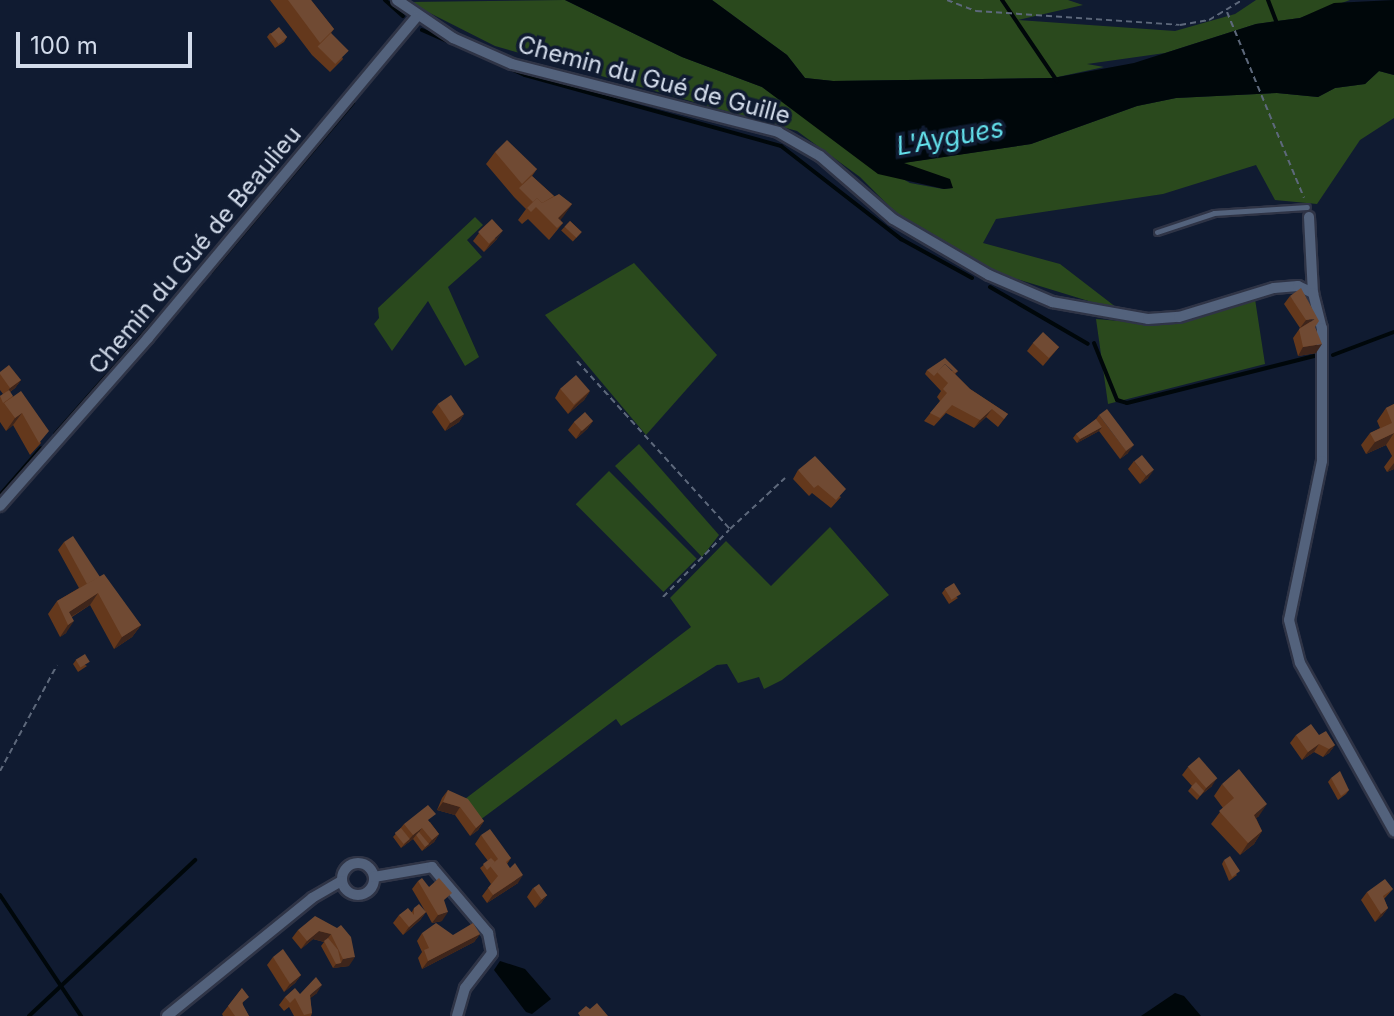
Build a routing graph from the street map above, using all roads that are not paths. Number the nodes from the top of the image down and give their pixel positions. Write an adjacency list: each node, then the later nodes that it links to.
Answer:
1 (397, 0): 2 (street, Chemin du Gué de Guille)
2 (415, 18): 5 (street, Chemin du Gué de Guille); 6 (street, Chemin du Gué de Beaulieu)
3 (1308, 212): 4 (lane); 5 (street)
4 (1157, 232)
5 (1313, 293): 7 (street)
6 (0, 506)
7 (1394, 831)
8 (374, 877): 9 (street); 9 (street); 11 (street)
9 (340, 886): 10 (street)
10 (167, 1016)
11 (457, 1016)

